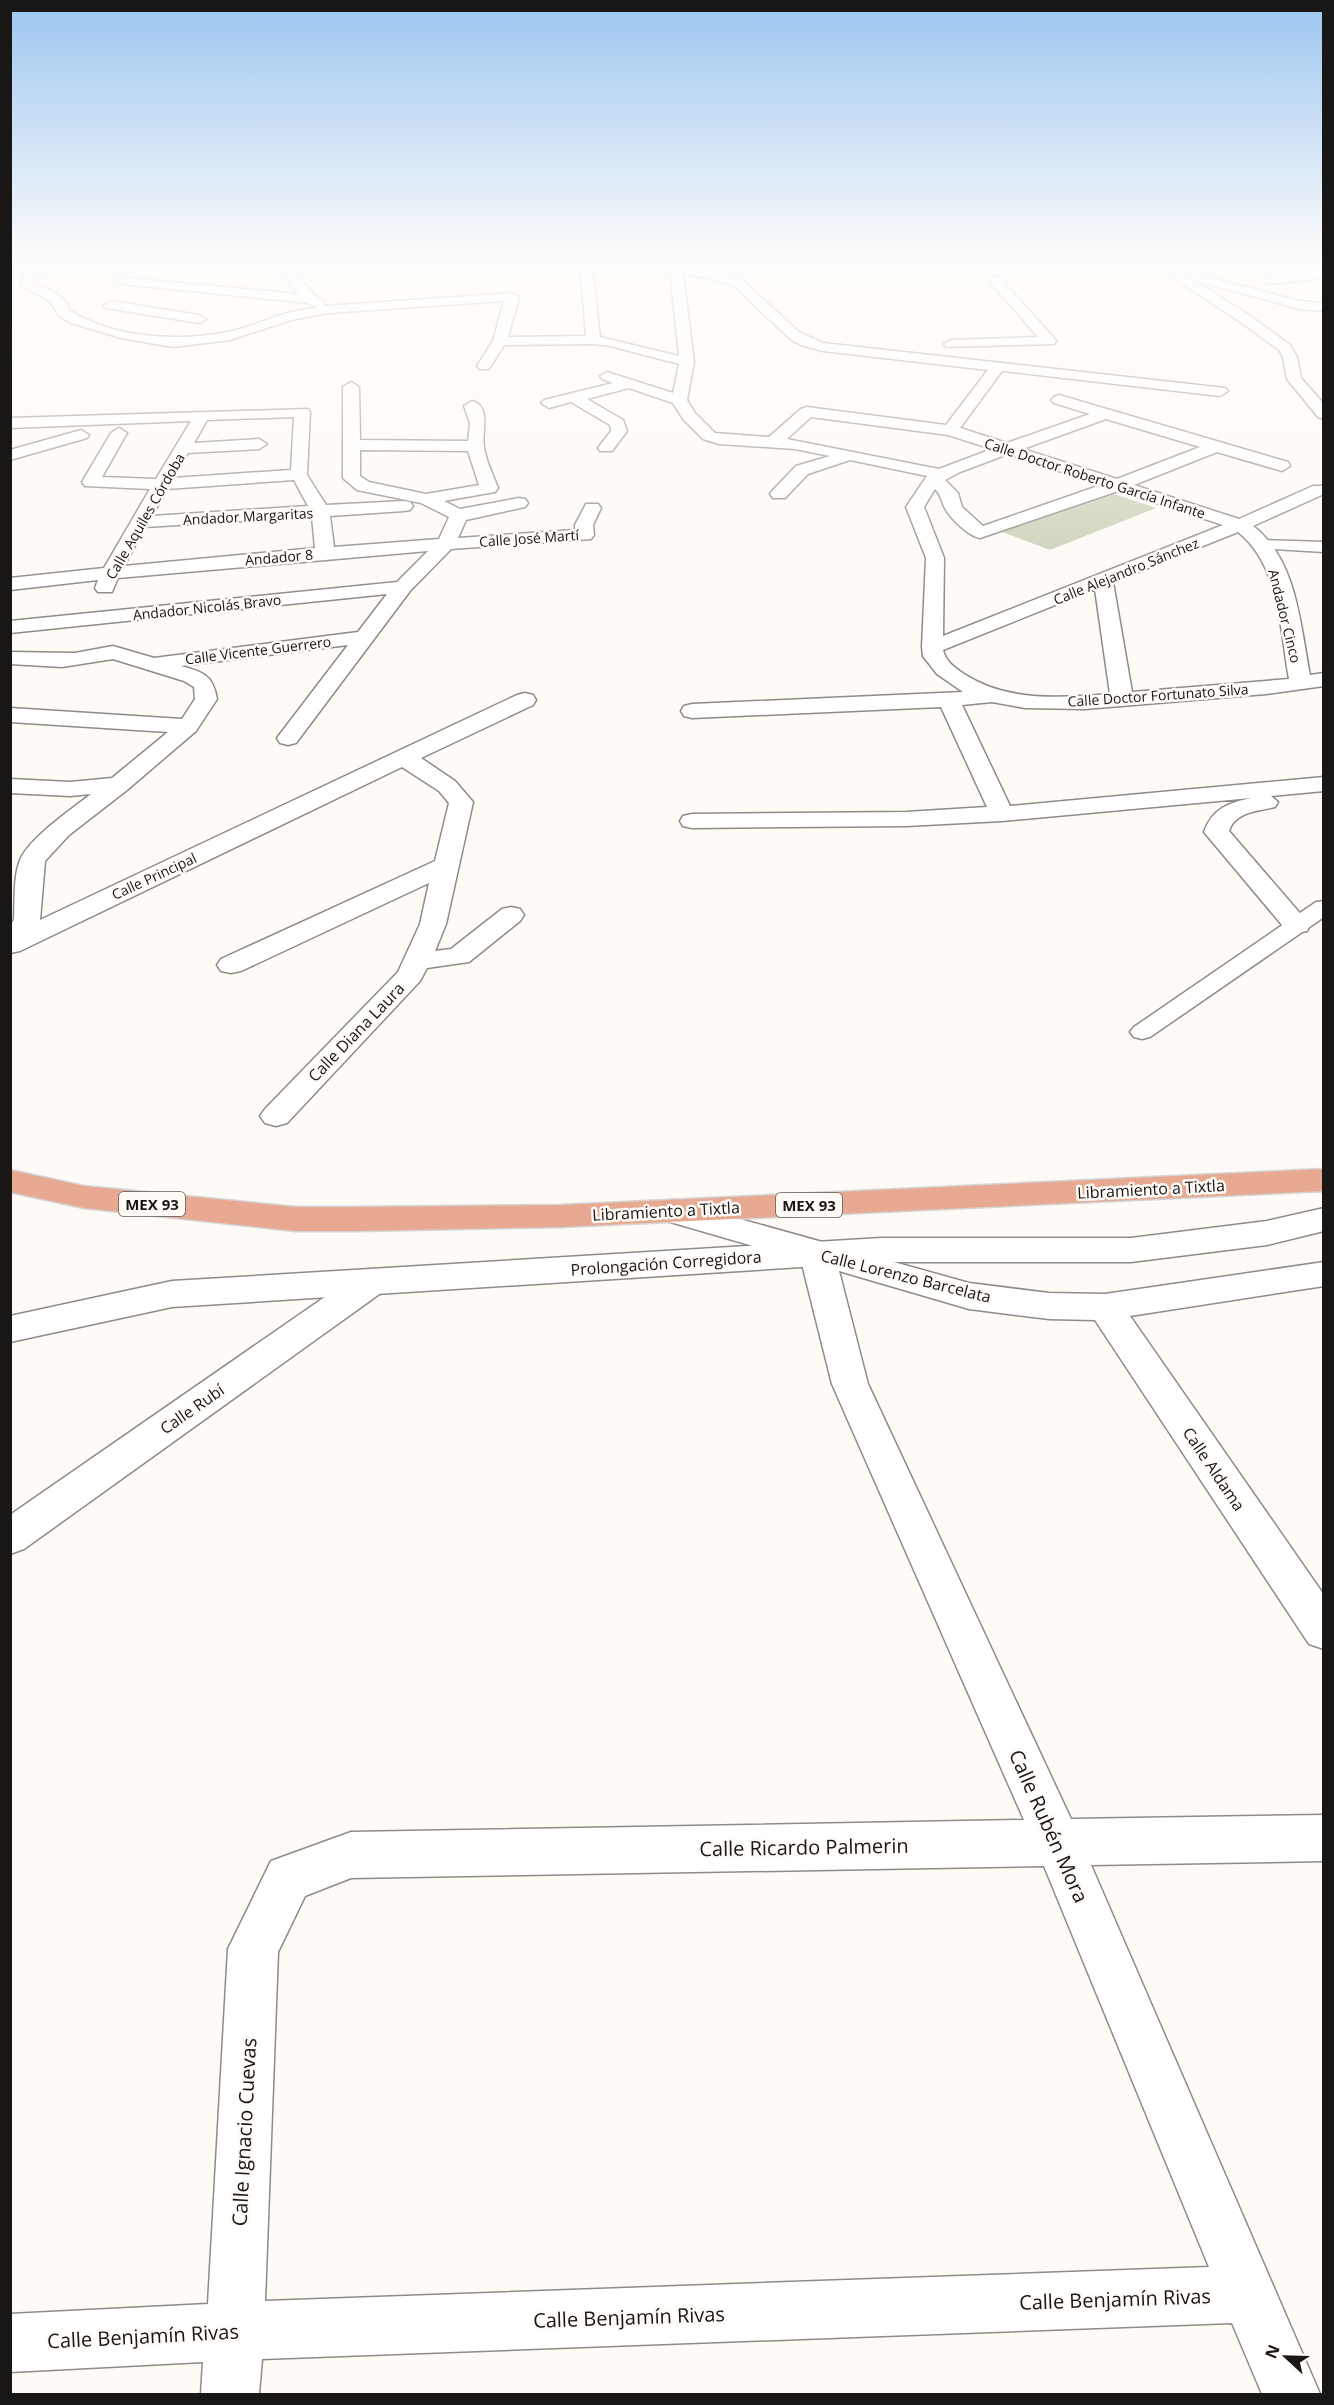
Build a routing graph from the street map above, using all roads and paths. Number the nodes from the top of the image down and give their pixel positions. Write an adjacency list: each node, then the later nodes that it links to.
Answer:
1 (684, 374): 10 (street)
2 (992, 374): 17 (street)
3 (1071, 374): 8 (street)
4 (1293, 374): 15 (street)
5 (605, 375): 6 (street)
6 (628, 384): 9 (street); 10 (street)
7 (351, 387): 24 (street)
8 (1220, 391)
9 (573, 397): 12 (street); 27 (street)
10 (679, 400): 22 (street)
11 (1059, 400): 14 (street)
12 (549, 403)
13 (472, 406): 25 (street)
14 (1105, 414): 26 (street); 28 (street)
15 (1323, 414)
16 (10, 423): 20 (street)
17 (951, 430): 22 (street, Calle Doctor Roberto García Infante); 28 (street, Calle Doctor Roberto García Infante)
18 (10, 432): 21 (street)
19 (118, 433): 20 (street); 21 (street); 34 (street)
20 (193, 433): 23 (street); 32 (street); 34 (street, Calle Aquiles Córdoba)
21 (81, 435): 29 (street)
22 (774, 442): 30 (street)
23 (259, 444)
24 (351, 445): 25 (street); 38 (street)
25 (475, 446): 38 (street)
26 (1215, 447): 31 (street); 35 (street)
27 (606, 448)
28 (1004, 449): 33 (street); 35 (street, Calle Doctor Roberto García Infante)
29 (10, 455)
30 (848, 455): 33 (street); 37 (street)
31 (1282, 466)
32 (299, 475): 34 (street); 41 (street)
33 (937, 477): 35 (street); 56 (street)
34 (163, 484): 43 (street, Calle Aquiles Córdoba)
35 (1118, 485): 44 (street, Calle Doctor Roberto García Infante)
36 (1319, 490): 44 (street, Calle Alejandro Sánchez)
37 (779, 494)
38 (430, 502): 41 (street, Andador Margaritas); 42 (street)
39 (519, 503): 42 (street)
40 (592, 508): 45 (street, Calle José Martí)
41 (320, 511): 43 (street, Andador Margaritas); 48 (street)
42 (458, 517): 45 (street)
43 (139, 522): 49 (street, Calle Aquiles Córdoba)
44 (1240, 525): 46 (street, Andador Cinco); 50 (street, Calle Alejandro Sánchez)
45 (446, 543): 48 (street, Andador 8); 52 (street)
46 (1262, 545): 47 (street); 61 (street, Andador Cinco)
47 (1323, 547)
48 (325, 553): 49 (street, Andador 8)
49 (111, 572): 51 (street, Andador 8); 53 (street, Calle Aquiles Córdoba)
50 (1103, 581): 56 (street, Calle Alejandro Sánchez); 63 (street)
51 (10, 584)
52 (403, 587): 53 (street, Andador Nicolás Bravo); 55 (street)
53 (105, 618): 54 (street, Andador Nicolás Bravo); 57 (street, Calle Aquiles Córdoba)
54 (10, 627)
55 (365, 637): 59 (street, Calle Vicente Guerrero); 69 (street)
56 (932, 647): 62 (street)
57 (113, 652): 58 (street); 59 (street)
58 (10, 658)
59 (151, 663): 68 (street)
60 (1323, 679): 61 (street, Calle Doctor Fortunato Silva)
61 (1301, 684): 63 (street, Calle Doctor Fortunato Silva)
62 (992, 696): 63 (street, Calle Doctor Fortunato Silva); 65 (street)
63 (1122, 698)
64 (525, 700): 70 (street)
65 (949, 700): 66 (street); 74 (street)
66 (692, 711)
67 (10, 715): 68 (street)
68 (188, 726): 71 (street)
69 (288, 738)
70 (404, 758): 76 (street, Calle Diana Laura); 81 (street, Calle Principal)
71 (119, 785): 73 (street); 77 (street)
72 (1323, 785): 74 (street); 80 (street)
73 (10, 786)
74 (1002, 814): 75 (street)
75 (692, 821)
76 (447, 865): 82 (street, Calle Diana Laura); 83 (street)
77 (20, 870): 81 (street)
78 (1323, 907): 80 (street)
79 (511, 915): 82 (street)
80 (1297, 925): 84 (street)
81 (12, 944)
82 (416, 961): 85 (street, Calle Diana Laura)
83 (231, 965)
84 (1142, 1032)
85 (276, 1116)
86 (1323, 1180): 88 (main road, Libramiento a Tixtla / MEX 93)
87 (10, 1181): 88 (main road, Libramiento a Tixtla / MEX 93)
88 (672, 1211): 90 (street, Calle Lorenzo Barcelata)
89 (1323, 1219): 90 (street, Prolongación Corregidora)
90 (817, 1254): 92 (street, Prolongación Corregidora); 93 (street, Calle Lorenzo Barcelata); 98 (street, Calle Rubén Mora)
91 (1323, 1274): 93 (street, Calle Lorenzo Barcelata)
92 (373, 1281): 94 (street, Prolongación Corregidora); 95 (street, Calle Rubí)
93 (1105, 1307): 96 (street, Calle Aldama)
94 (10, 1329)
95 (10, 1537)
96 (1323, 1631)
97 (1323, 1838): 98 (street, Calle Ricardo Palmerin)
98 (1058, 1843): 99 (street, Calle Ricardo Palmerin); 100 (street, Calle Rubén Mora)
99 (288, 1878): 101 (street, Calle Ignacio Cuevas)
100 (1247, 2294): 101 (street, Calle Benjamín Rivas); 104 (street, Calle Rubén Mora)
101 (235, 2331): 102 (street, Calle Benjamín Rivas); 103 (street, Calle Ignacio Cuevas)
102 (10, 2343)
103 (230, 2394)
104 (1291, 2394)

